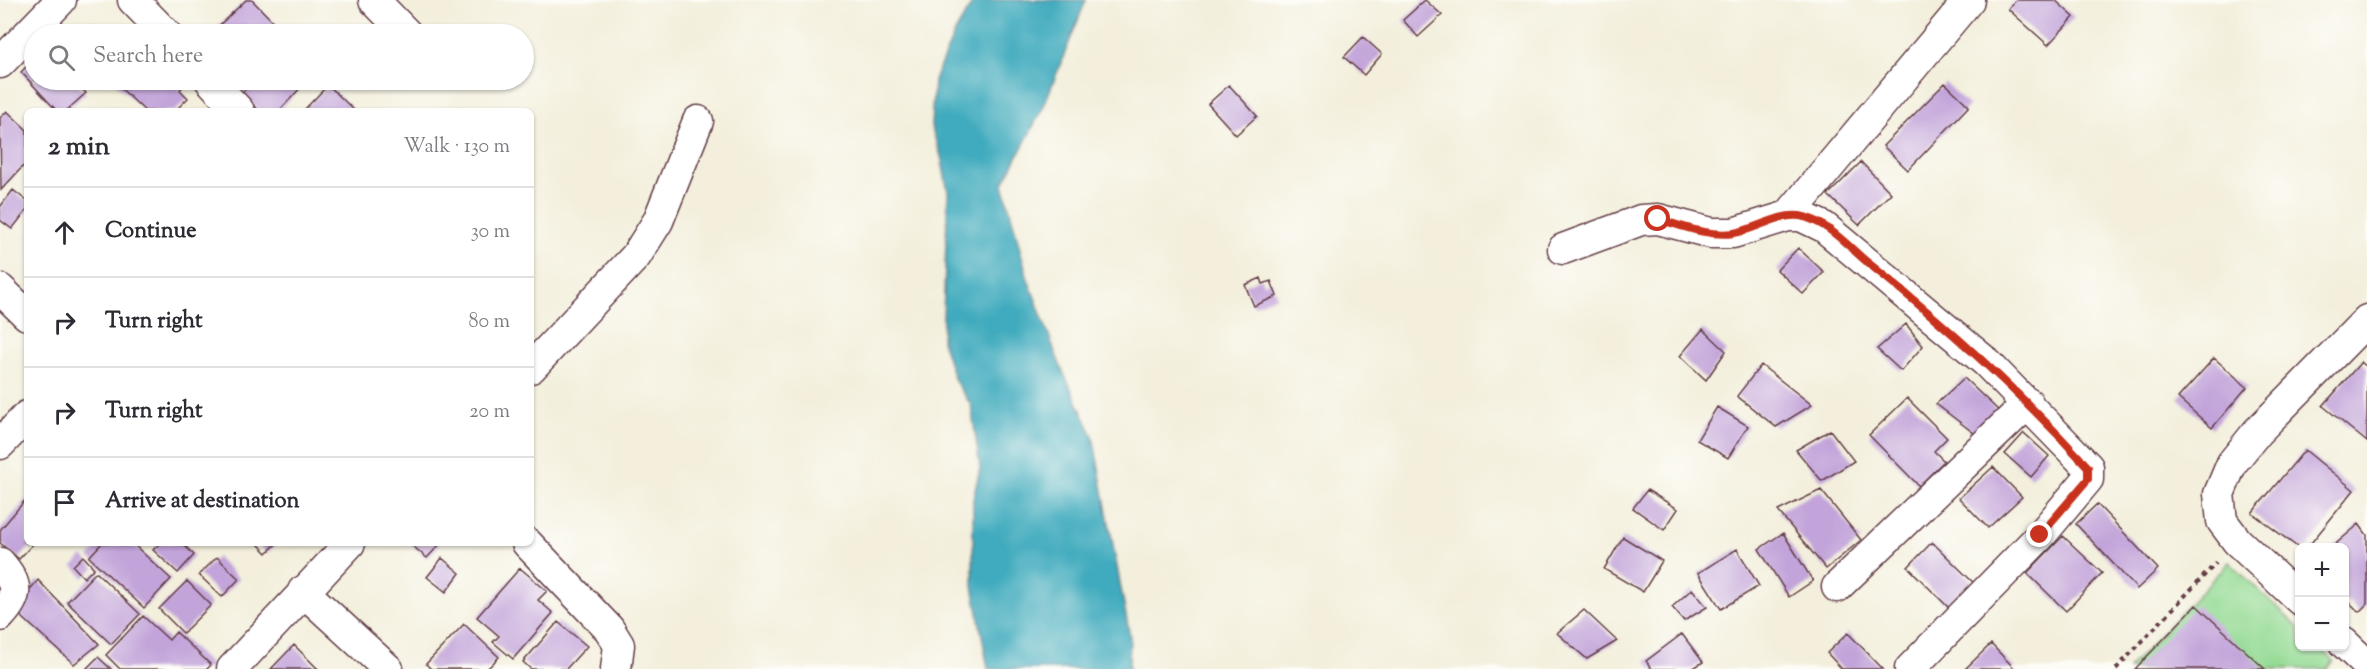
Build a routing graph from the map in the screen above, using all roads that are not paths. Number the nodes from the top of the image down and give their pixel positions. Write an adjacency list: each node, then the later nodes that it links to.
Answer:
1 (61, 0): 5 (street)
2 (133, 0): 6 (street)
3 (374, 0): 7 (street)
4 (1969, 0): 13 (street)
5 (38, 24)
6 (156, 24)
7 (397, 24)
8 (24, 38): 9 (street)
9 (0, 63)
10 (219, 90): 11 (street)
11 (236, 108)
12 (698, 122): 18 (street)
13 (1788, 216): 14 (street); 19 (street)
14 (1563, 249)
15 (0, 289): 16 (street)
16 (24, 312)
17 (2367, 320): 27 (street)
18 (534, 365)
19 (2028, 404): 25 (street); 34 (street)
20 (24, 419): 21 (street)
21 (0, 444)
22 (347, 546): 26 (street)
23 (530, 546): 30 (street)
24 (0, 563): 28 (street)
25 (1837, 587)
26 (303, 591): 32 (street); 33 (street)
27 (2297, 597)
28 (0, 616)
29 (2349, 648): 31 (street)
30 (618, 662)
31 (2365, 665)
32 (232, 669)
33 (388, 669)
34 (1910, 669)

